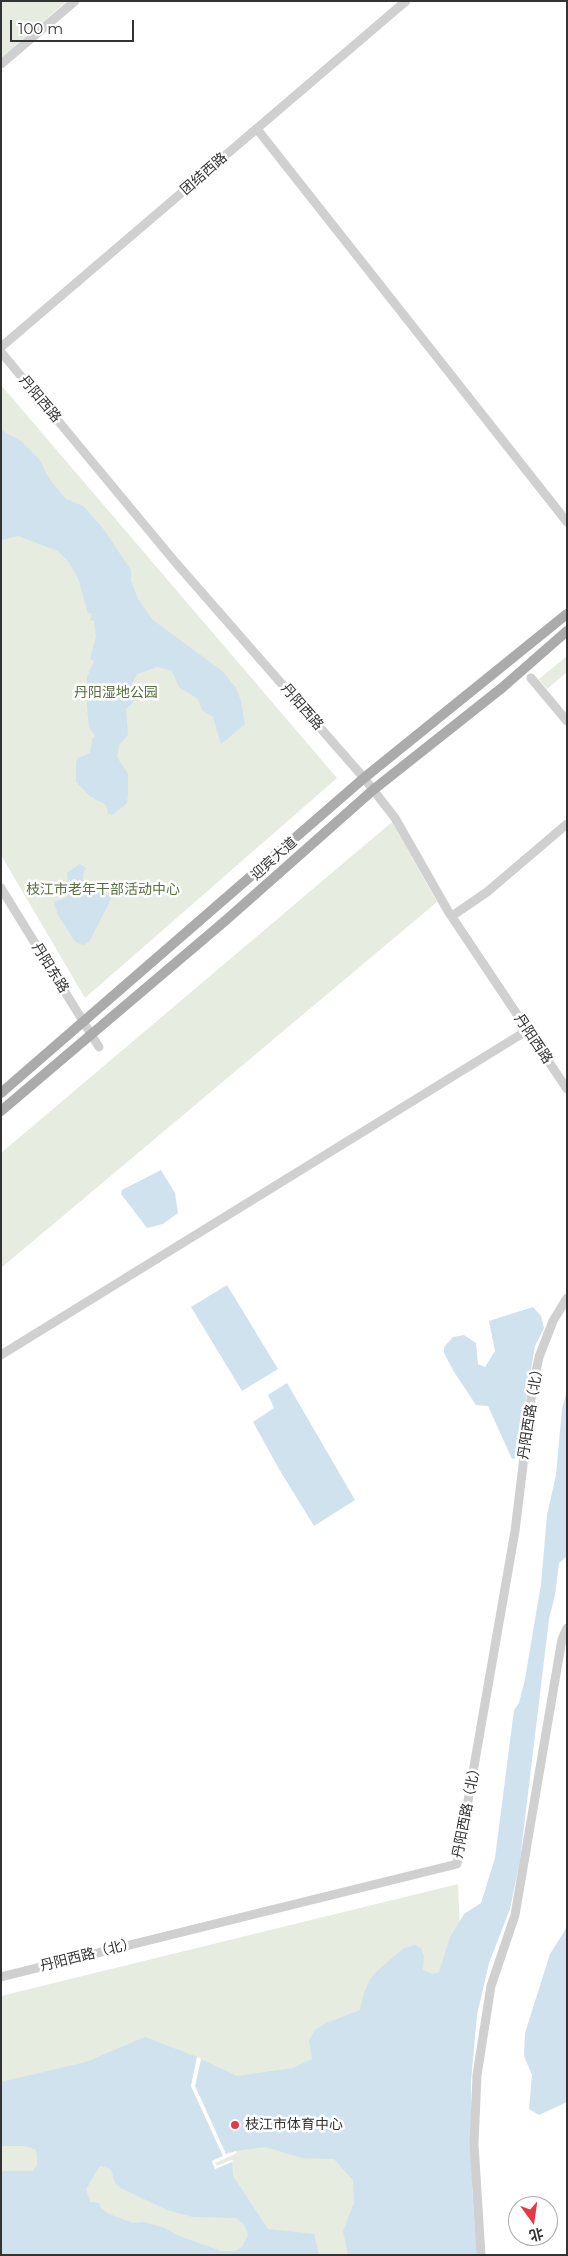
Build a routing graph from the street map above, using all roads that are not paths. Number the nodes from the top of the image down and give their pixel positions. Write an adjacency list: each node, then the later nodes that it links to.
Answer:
1 (75, 1): 3 (street)
2 (406, 1): 4 (street, 团结西路)
3 (1, 64)
4 (257, 129): 5 (street, 团结西路); 7 (street)
5 (1, 347)
6 (1, 352): 12 (street, 丹阳西路)
7 (567, 522)
8 (567, 614): 12 (main road, 迎宾大道)
9 (567, 631): 13 (main road, 迎宾大道)
10 (531, 678): 11 (street)
11 (567, 721)
12 (364, 778): 13 (street, 丹阳西路); 17 (main road, 迎宾大道)
13 (373, 790): 16 (street, 丹阳西路); 19 (main road, 迎宾大道)
14 (567, 824): 16 (street)
15 (1, 888): 17 (street, 丹阳东路)
16 (452, 916): 18 (street, 丹阳西路)
17 (84, 1022): 19 (street, 丹阳东路); 22 (main road, 迎宾大道)
18 (528, 1030): 21 (street, 丹阳西路); 25 (street)
19 (92, 1033): 20 (street, 丹阳东路); 23 (main road, 迎宾大道)
20 (99, 1047)
21 (567, 1089)
22 (1, 1093)
23 (1, 1111)
24 (567, 1298): 27 (street, 丹阳西路（北）)
25 (1, 1355)
26 (567, 1628): 28 (street)
27 (1, 1977)
28 (481, 2255)

